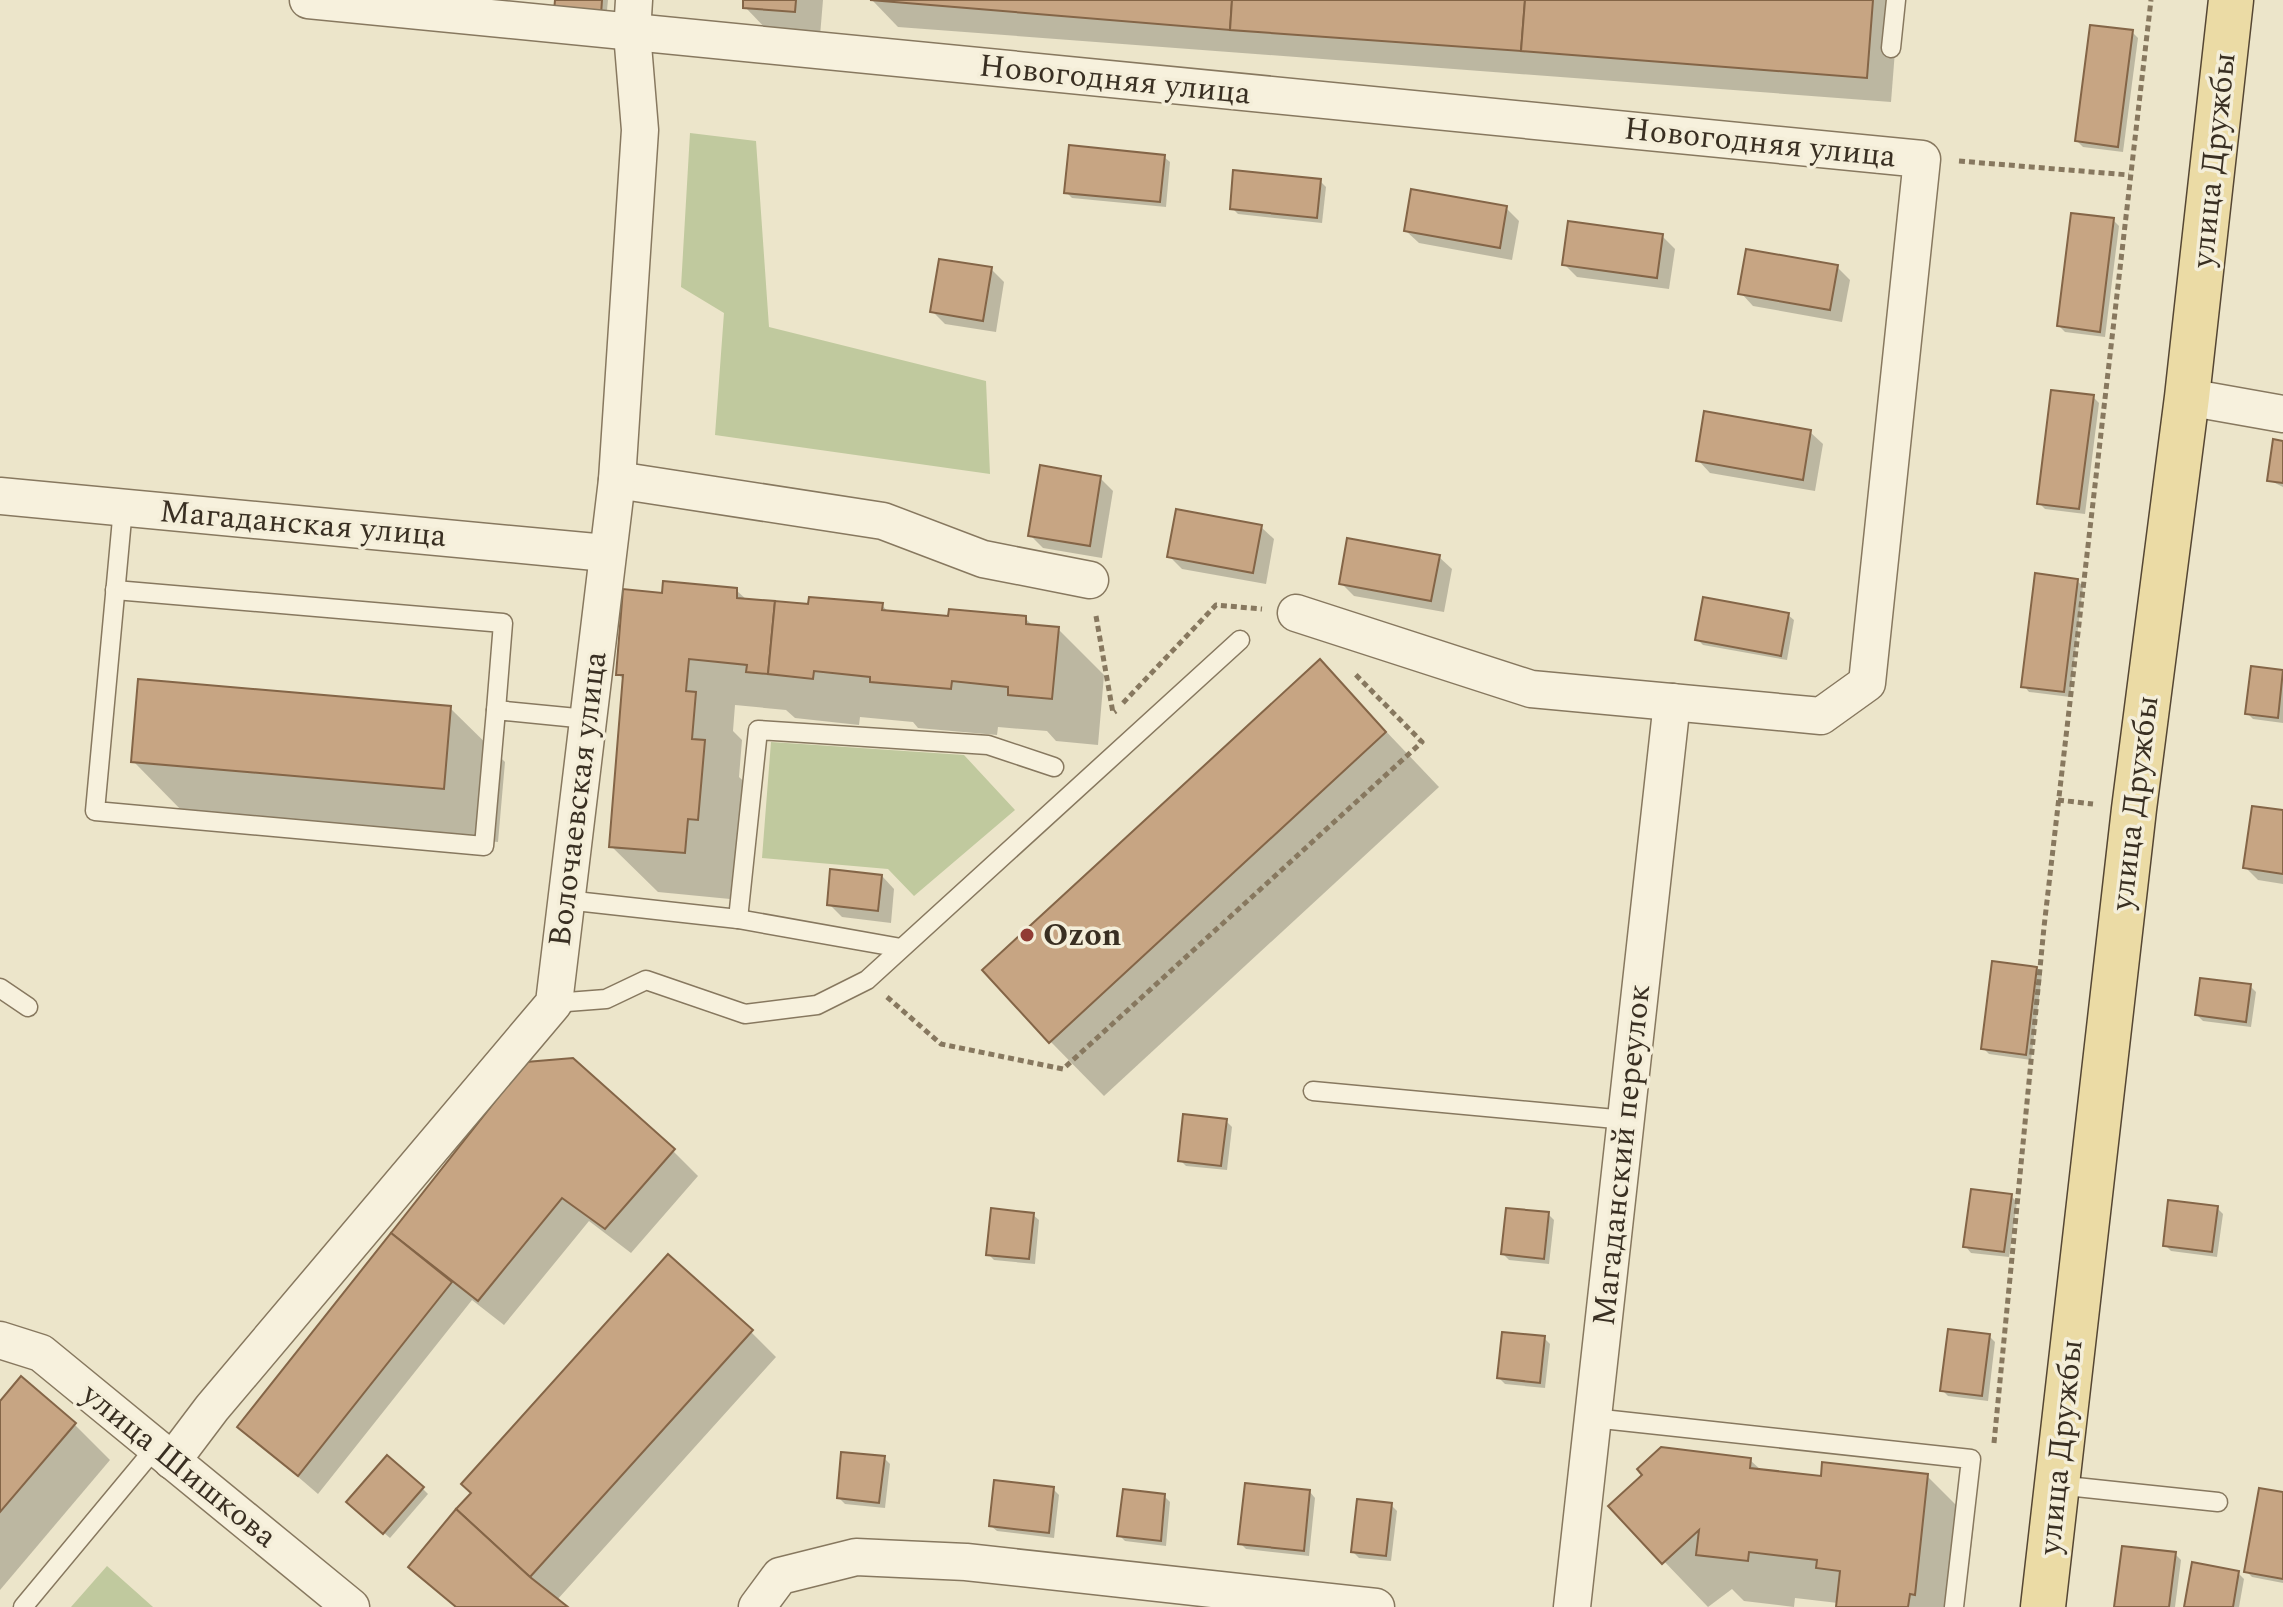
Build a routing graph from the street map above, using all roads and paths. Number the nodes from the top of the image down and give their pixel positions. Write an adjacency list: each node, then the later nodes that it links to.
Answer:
1 (308, 0): 5 (street, Новогодняя улица)
2 (1896, 0): 6 (lane)
3 (2151, 0): 8 (path)
4 (2231, 0): 9 (main road, улица Дружбы)
5 (633, 16): 7 (street, Новогодняя улица); 11 (street, Волочаевская улица)
6 (1891, 48)
7 (1922, 159): 8 (path); 20 (street)
8 (2129, 175): 35 (path)
9 (2187, 397): 10 (street); 37 (main road, улица Дружбы)
10 (2283, 414)
11 (617, 480): 14 (street, Волочаевская улица); 15 (street)
12 (0, 496): 13 (street, Магаданская улица)
13 (123, 508): 14 (street, Магаданская улица); 16 (lane)
14 (606, 553): 22 (street, Волочаевская улица)
15 (1090, 580): 17 (path)
16 (115, 590): 21 (lane); 21 (lane)
17 (1296, 613): 20 (street)
18 (1240, 640): 26 (lane)
19 (1348, 667): 27 (path)
20 (1672, 702): 32 (street, Магаданский переулок)
21 (496, 710): 22 (lane)
22 (587, 719): 24 (street, Волочаевская улица)
23 (1054, 767): 25 (lane)
24 (566, 900): 25 (lane); 29 (street, Волочаевская улица)
25 (738, 919): 26 (lane)
26 (901, 948): 27 (lane)
27 (867, 980): 29 (lane)
28 (0, 988): 30 (lane)
29 (554, 1003): 36 (street)
30 (28, 1007)
31 (1313, 1091): 32 (lane)
32 (1626, 1120): 34 (street, Магаданский переулок)
33 (0, 1340): 36 (street, улица Шишкова)
34 (1593, 1418): 44 (street, Магаданский переулок); 45 (lane)
35 (1993, 1453)
36 (164, 1454): 40 (lane); 41 (street, улица Шишкова)
37 (2057, 1485): 38 (lane); 46 (main road, улица Дружбы)
38 (2218, 1502)
39 (1293, 1602): 42 (street); 43 (street)
40 (23, 1607)
41 (351, 1607)
42 (757, 1607)
43 (1376, 1607)
44 (1572, 1607)
45 (1954, 1607)
46 (2043, 1607)

